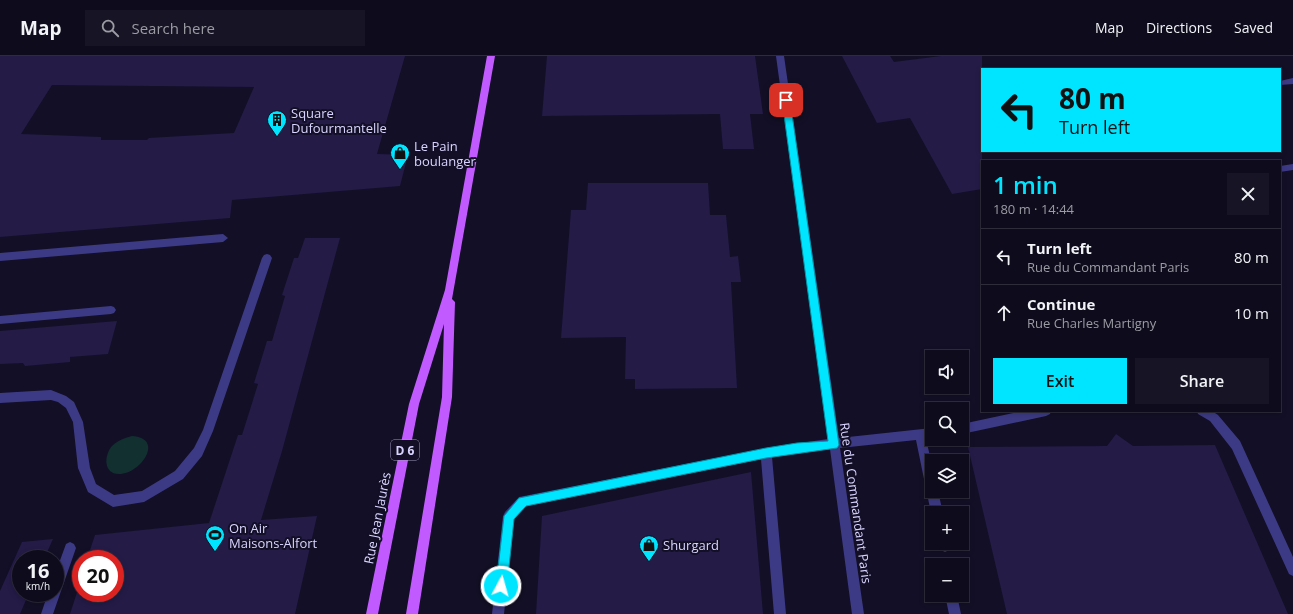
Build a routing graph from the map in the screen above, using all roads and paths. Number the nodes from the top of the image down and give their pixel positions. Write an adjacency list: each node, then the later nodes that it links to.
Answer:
1 (492, 56): 10 (main road, Rue Jean Jaurès / D 6)
2 (780, 56): 19 (street, Rue du Commandant Paris)
3 (1293, 81): 4 (street)
4 (1281, 83)
5 (1293, 167): 6 (street)
6 (1281, 169)
7 (223, 238): 8 (street)
8 (0, 257)
9 (267, 258): 13 (street)
10 (450, 290): 28 (main road, Rue Jean Jaurès / D 6); 29 (main road, Rue Jean Jaurès / D 6)
11 (111, 310): 12 (street)
12 (0, 320)
13 (0, 398)
14 (1041, 412): 16 (street)
15 (1204, 412): 24 (street)
16 (969, 428)
17 (925, 434): 18 (street)
18 (920, 435): 19 (street); 21 (street)
19 (834, 445): 20 (street); 32 (street, Rue du Commandant Paris)
20 (766, 453): 30 (street); 31 (street)
21 (925, 458)
22 (70, 548): 23 (street)
23 (64, 566)
24 (1293, 570)
25 (51, 602): 27 (street)
26 (952, 602): 33 (street)
27 (47, 614)
28 (372, 614)
29 (412, 614)
30 (498, 614)
31 (780, 614)
32 (858, 614)
33 (955, 614)

